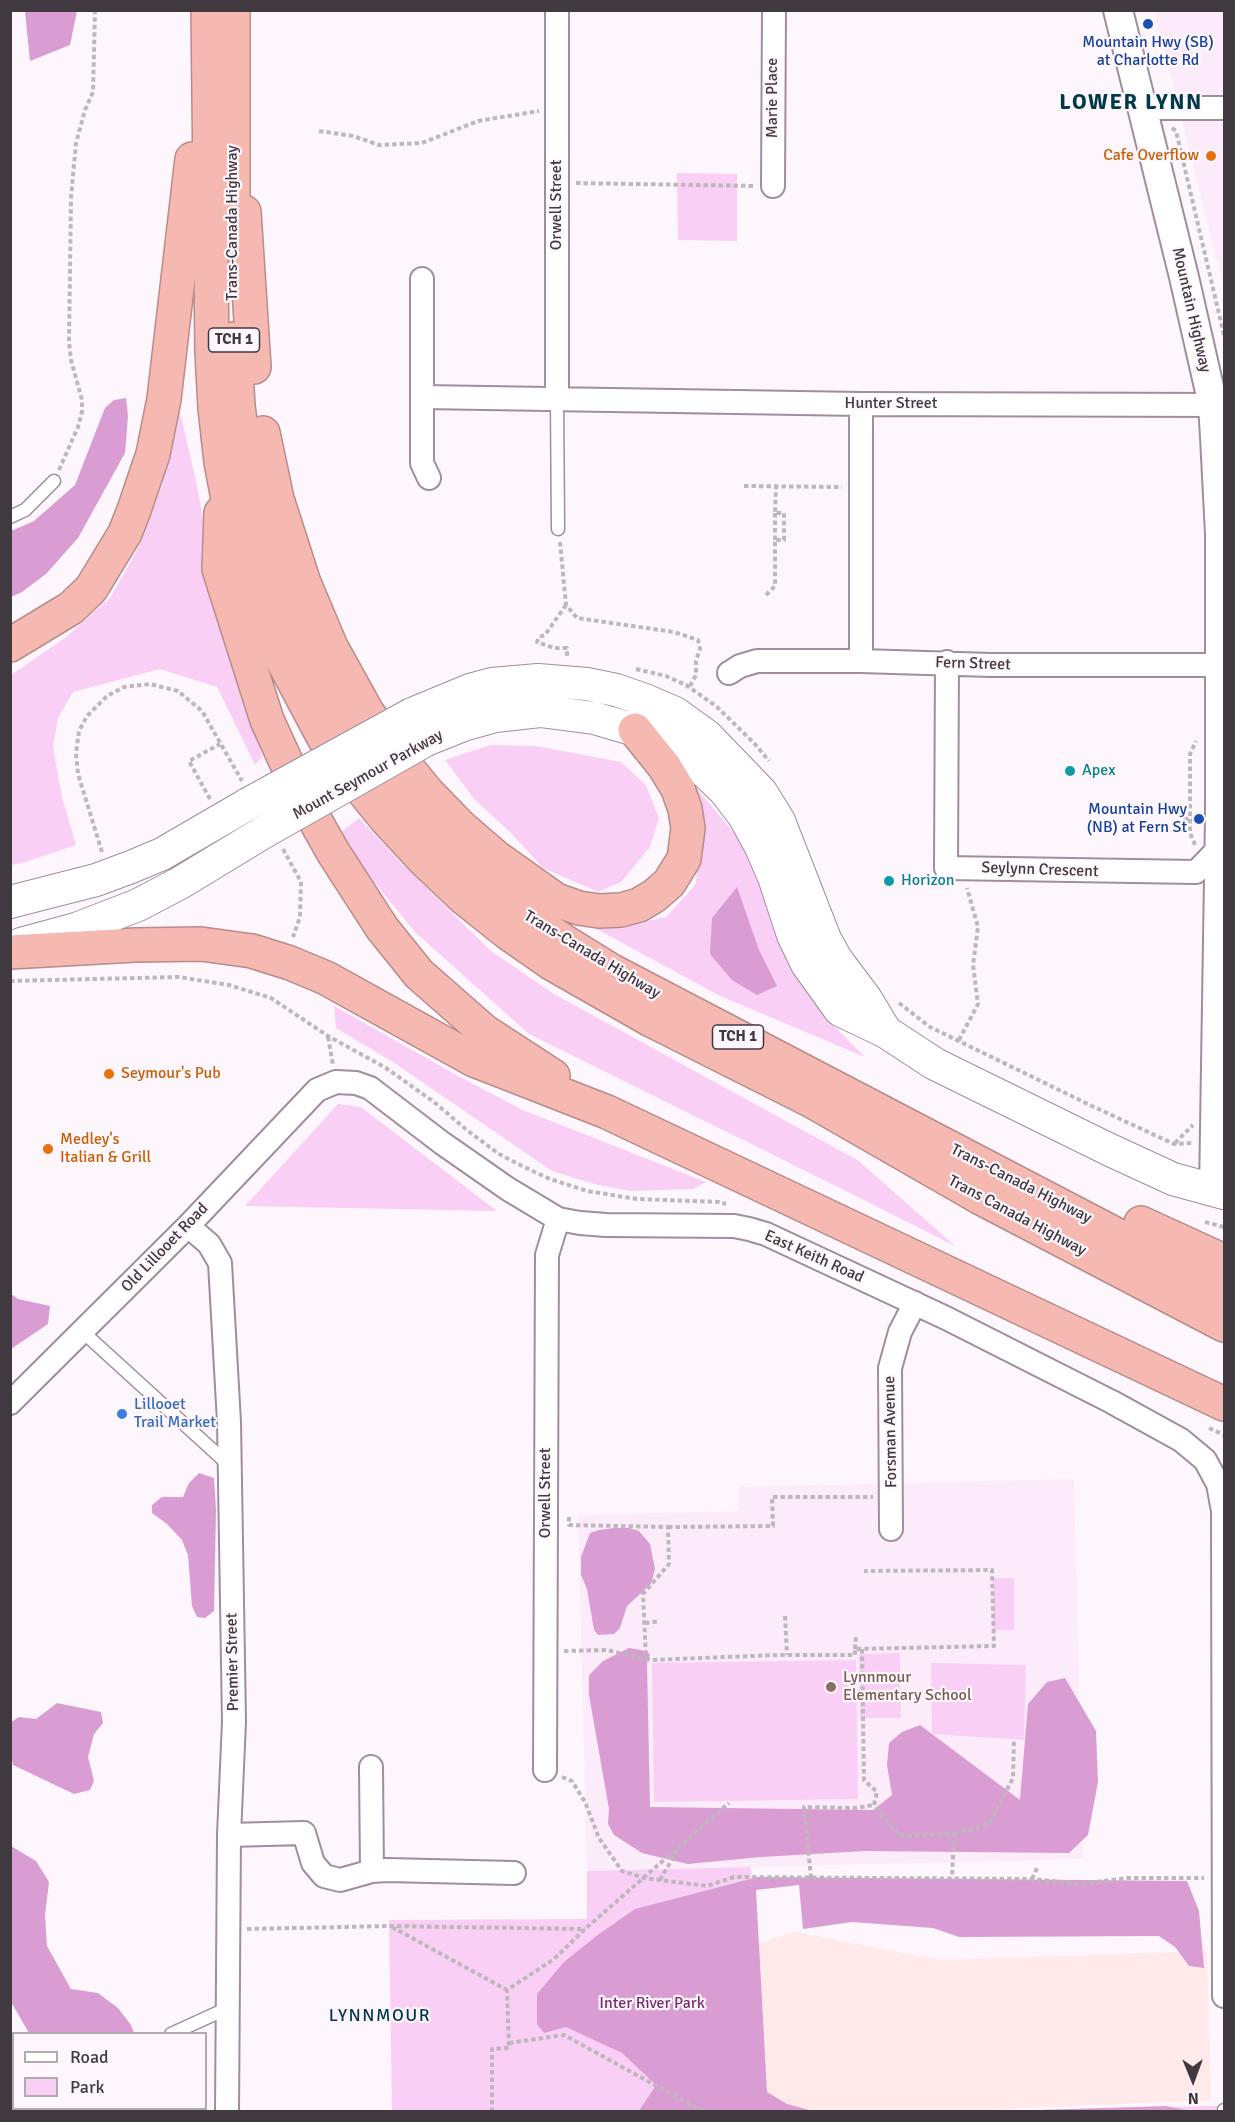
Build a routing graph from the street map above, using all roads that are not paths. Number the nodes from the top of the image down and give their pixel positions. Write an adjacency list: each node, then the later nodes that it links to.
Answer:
1 (557, 10): 10 (street, Orwell Street)
2 (774, 10): 7 (street, Marie Place)
3 (1118, 10): 5 (street, Mountain Highway)
4 (221, 18): 13 (highway, Trans-Canada Highway / TCH 1); 18 (highway); 24 (highway); 34 (highway, Trans-Canada Highway / TCH 1)
5 (1141, 108): 6 (street); 12 (street, Mountain Highway)
6 (1224, 108)
7 (773, 186)
8 (422, 279): 9 (street)
9 (423, 397): 10 (street, Hunter Street); 14 (street)
10 (557, 400): 11 (street, Hunter Street); 17 (lane)
11 (861, 404): 12 (street, Hunter Street); 19 (street)
12 (1219, 405): 21 (street, Mountain Highway)
13 (223, 472): 33 (highway, Trans-Canada Highway / TCH 1); 35 (highway)
14 (429, 478)
15 (54, 481): 16 (lane)
16 (10, 517)
17 (558, 530)
18 (10, 645)
19 (861, 661): 20 (street, Fern Street); 22 (street, Fern Street)
20 (947, 662): 21 (street, Fern Street); 26 (street, Seylynn Crescent)
21 (1219, 665): 25 (street, Mountain Highway)
22 (729, 673)
23 (419, 727): 24 (main road, Mount Seymour Parkway); 28 (main road, Mount Seymour Parkway, bridge); 29 (main road, Mount Seymour Parkway, bridge); 31 (main road, Mount Seymour Parkway)
24 (635, 730): 31 (main road, Mount Seymour Parkway)
25 (1219, 848): 26 (street); 27 (street, Mountain Highway)
26 (1196, 872): 27 (street)
27 (1218, 897): 36 (street, Mountain Highway)
28 (10, 902)
29 (10, 947)
30 (10, 952): 35 (highway)
31 (886, 1032): 36 (main road)
32 (326, 1086): 37 (street, East Keith Road); 38 (street, Old Lillooet Road)
33 (812, 1101): 42 (highway, Trans Canada Highway / TCH 1)
34 (867, 1105): 39 (highway); 40 (highway, Trans-Canada Highway / TCH 1)
35 (607, 1112): 45 (highway)
36 (1219, 1192)
37 (558, 1219): 41 (street, East Keith Road); 49 (street, Orwell Street)
38 (188, 1226): 43 (street, Old Lillooet Road); 46 (street, Premier Street)
39 (1224, 1261)
40 (1224, 1291)
41 (915, 1303): 47 (street, Forsman Avenue); 53 (street, East Keith Road)
42 (1224, 1324)
43 (83, 1332): 44 (street, Old Lillooet Road); 46 (lane)
44 (10, 1403)
45 (1215, 1415)
46 (229, 1465): 50 (street, Premier Street)
47 (891, 1529)
48 (371, 1767): 51 (street)
49 (545, 1770)
50 (229, 1834): 51 (street); 55 (street, Premier Street)
51 (372, 1871): 52 (street)
52 (514, 1873)
53 (1223, 1878): 54 (street)
54 (1224, 1996)
55 (228, 2008): 56 (lane); 57 (street, Premier Street)
56 (175, 2032)
57 (227, 2112)

